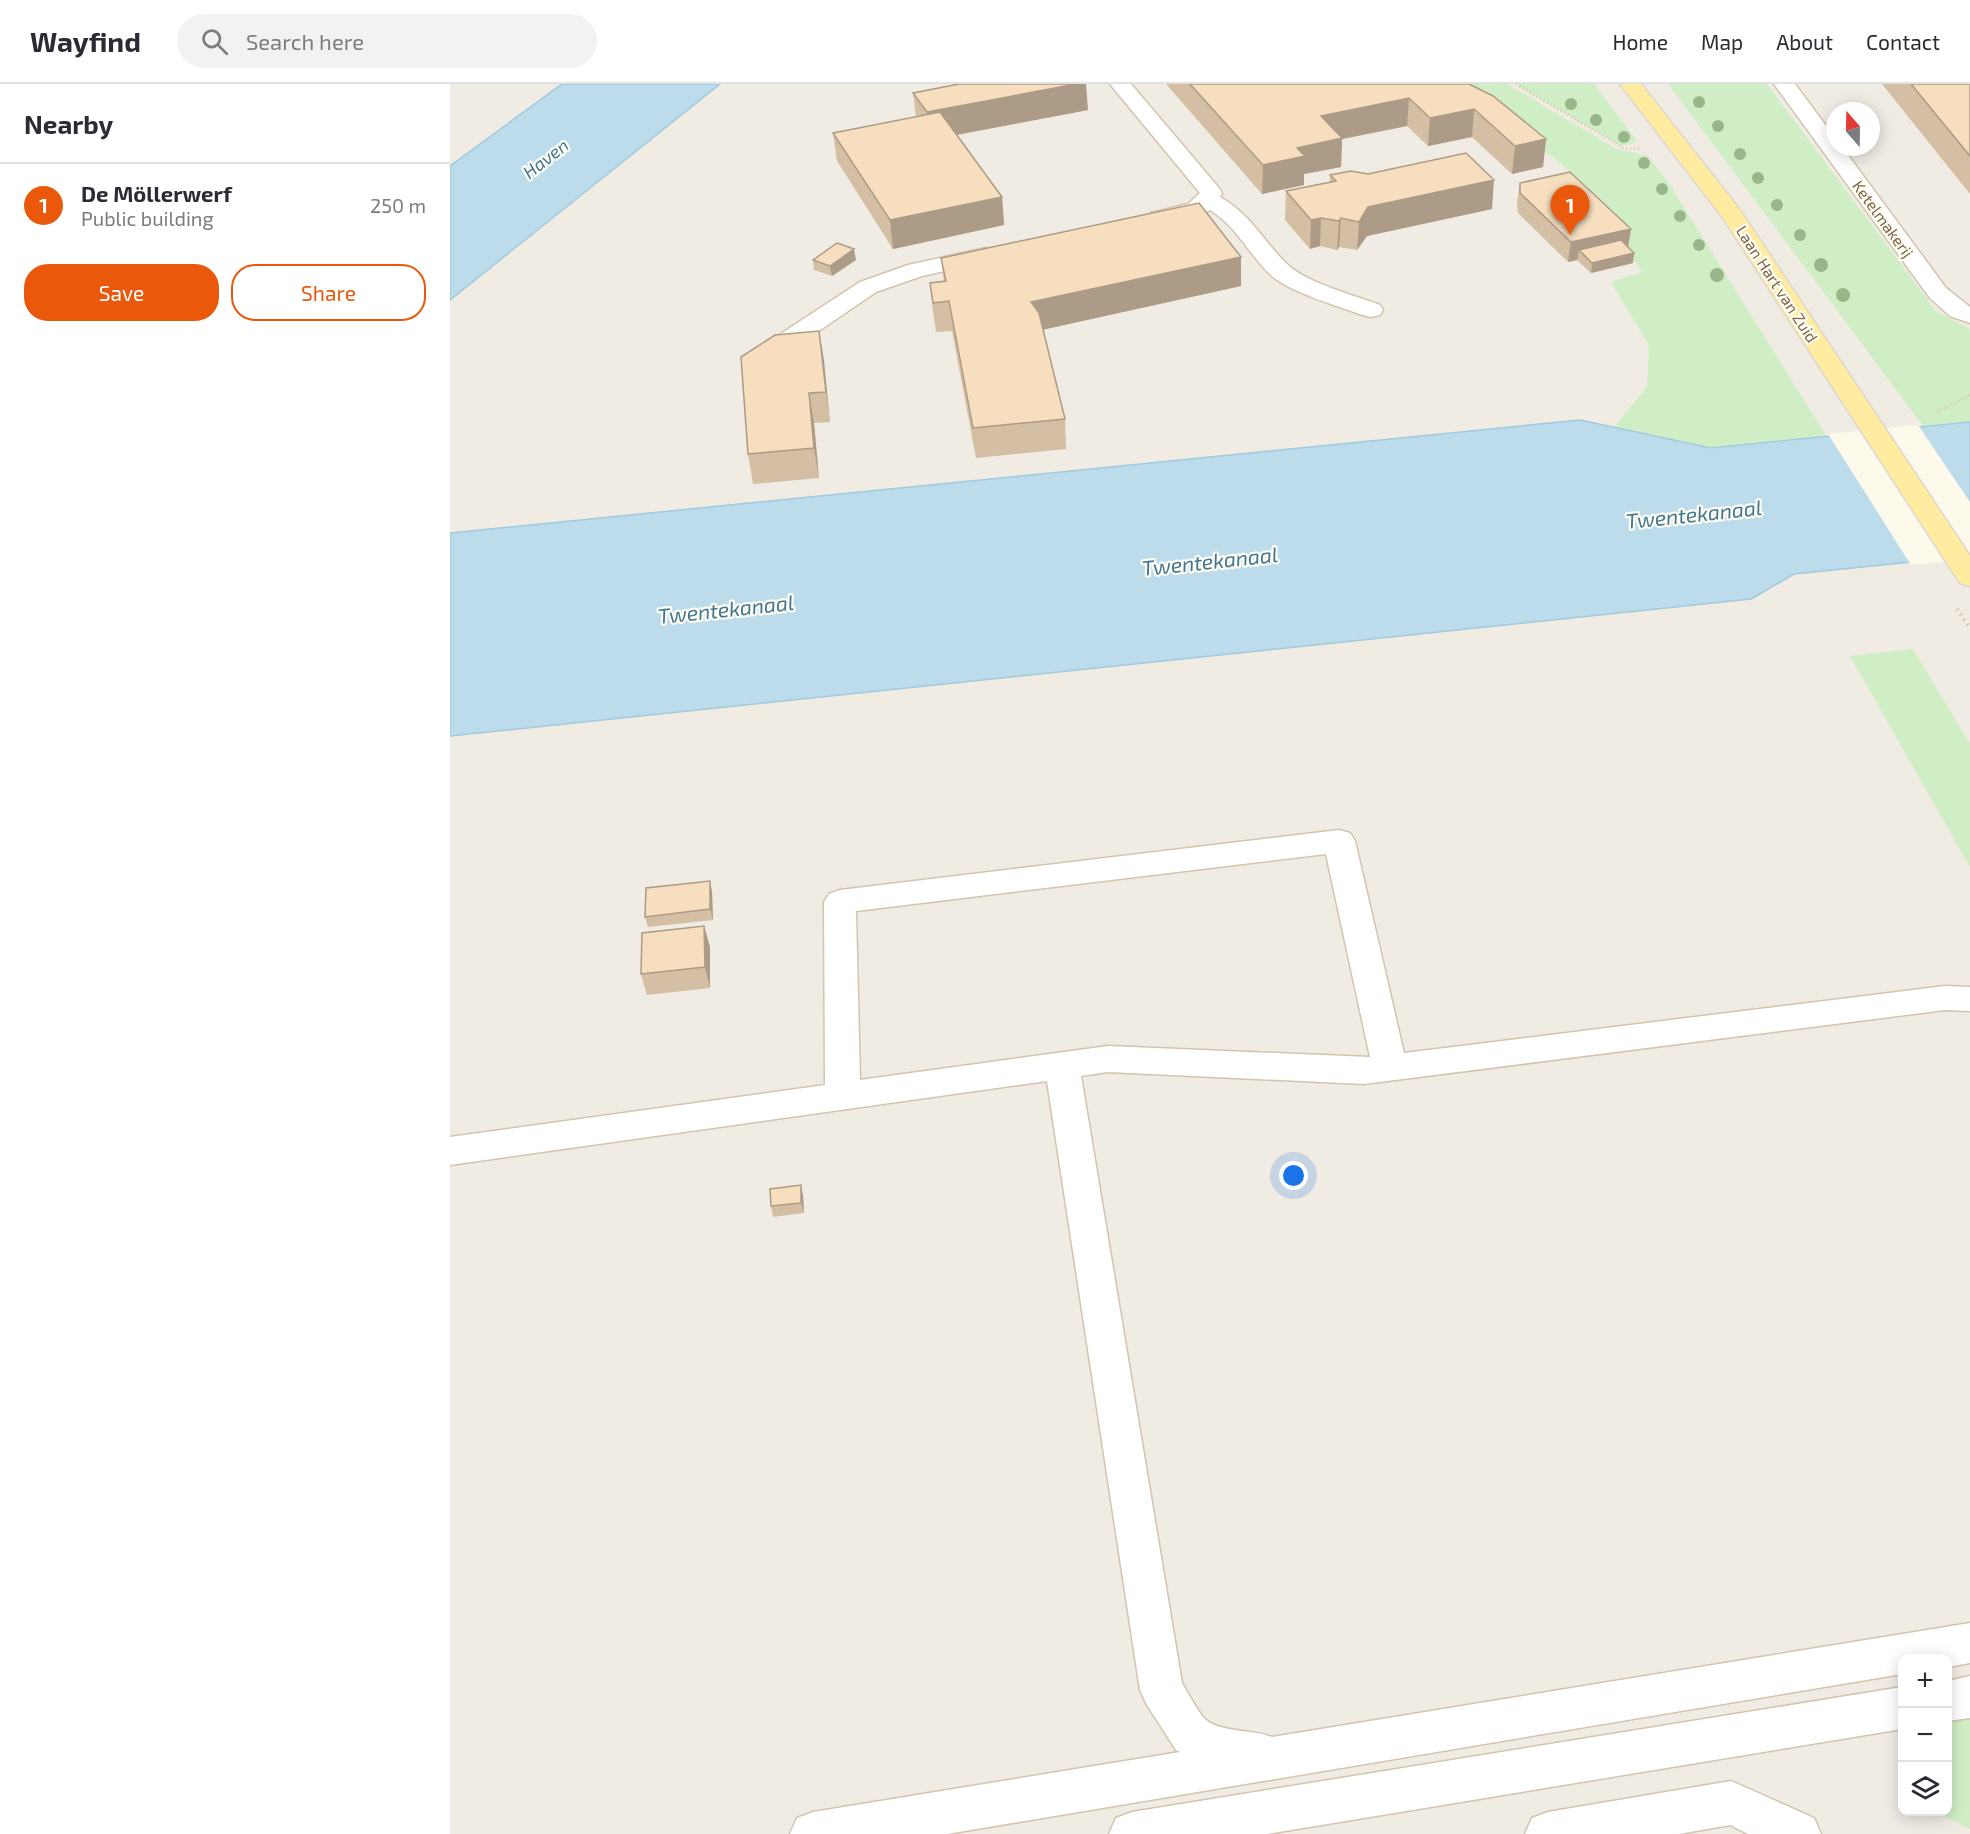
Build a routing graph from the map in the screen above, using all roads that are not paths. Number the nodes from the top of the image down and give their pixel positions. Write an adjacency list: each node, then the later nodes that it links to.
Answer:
1 (1120, 84): 4 (street)
2 (1630, 84): 10 (main road, Laan Hart van Zuid)
3 (1784, 84): 8 (street, Ketelmakerij)
4 (1209, 201): 5 (street); 7 (street)
5 (1142, 221)
6 (1006, 251): 9 (street)
7 (1371, 310)
8 (1970, 316)
9 (792, 347)
10 (1970, 577)
11 (1970, 999): 13 (street)
12 (1062, 1066): 13 (street); 14 (street); 20 (street)
13 (1390, 1068): 14 (street)
14 (843, 1096): 15 (street)
15 (450, 1151)
16 (1970, 1643): 20 (street)
17 (1970, 1697): 18 (street)
18 (1952, 1700)
19 (1898, 1709): 22 (street)
20 (1281, 1756): 21 (street)
21 (813, 1834)
22 (1132, 1834)
23 (1548, 1834): 24 (street)
24 (1798, 1834)

